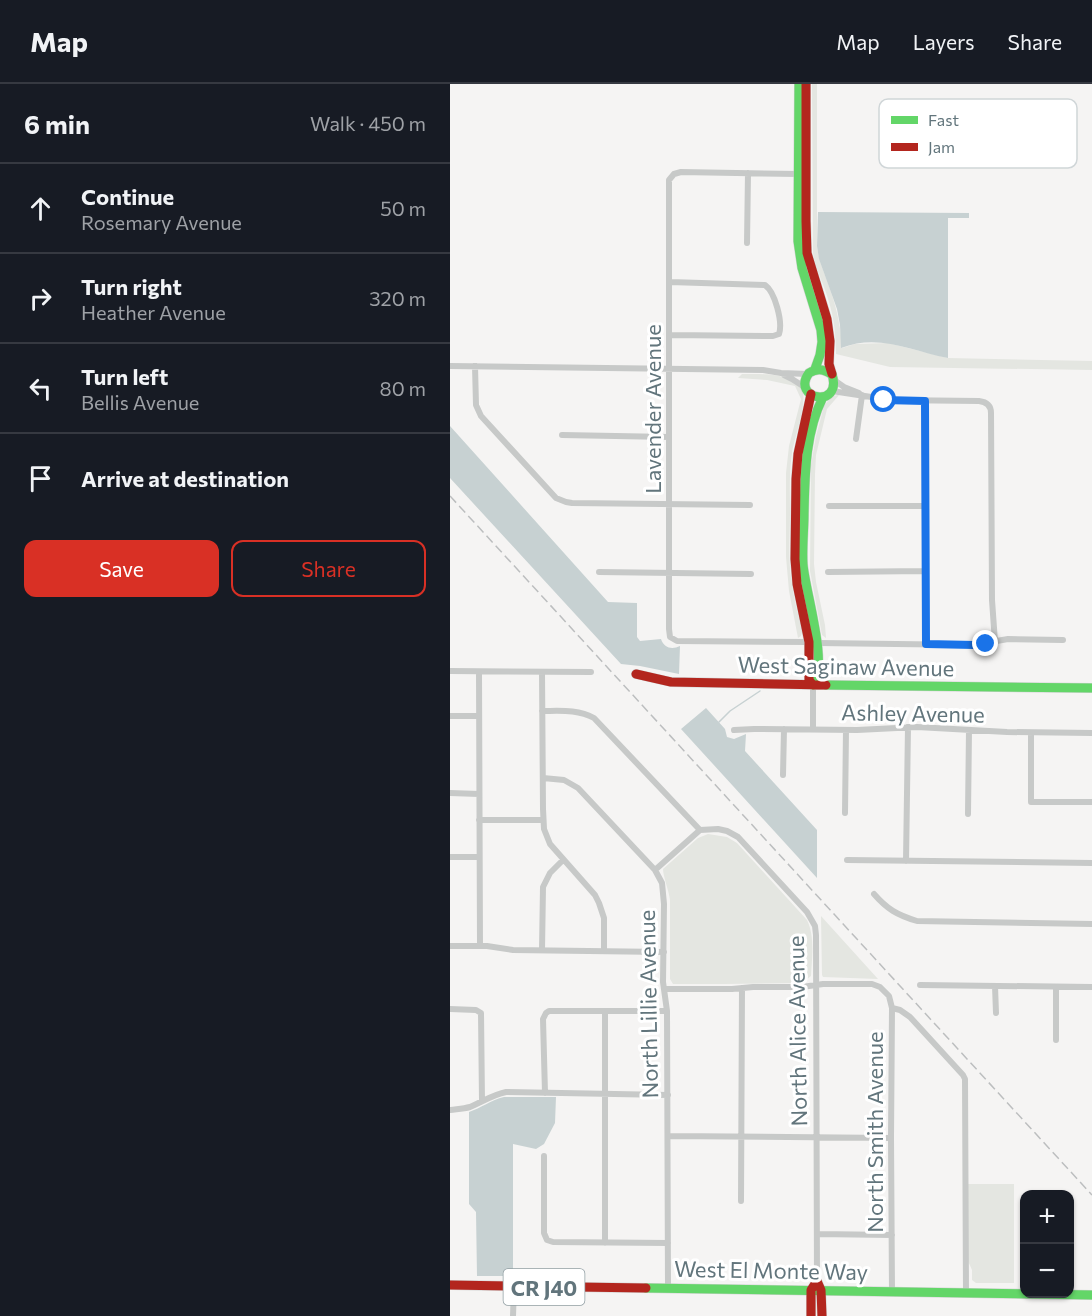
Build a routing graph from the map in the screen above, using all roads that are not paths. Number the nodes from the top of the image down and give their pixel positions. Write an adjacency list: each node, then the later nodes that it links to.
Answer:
1 (798, 84): 4 (street)
2 (806, 84): 5 (street)
3 (748, 173): 4 (street); 6 (street); 7 (street, Lavender Avenue)
4 (798, 174): 5 (street); 12 (street)
5 (806, 228): 14 (street)
6 (747, 243)
7 (670, 282): 8 (street, Lavender Avenue); 8 (street)
8 (670, 335): 11 (street, Lavender Avenue)
9 (450, 366): 10 (street)
10 (475, 366): 11 (street); 22 (street)
11 (670, 369): 13 (street); 20 (street, Lavender Avenue)
12 (812, 372): 13 (street); 14 (street); 15 (street)
13 (781, 373): 15 (street)
14 (832, 377): 16 (street); 17 (street)
15 (808, 391): 16 (street); 26 (street)
16 (827, 394): 17 (street); 32 (street)
17 (862, 395): 18 (street); 21 (street)
18 (925, 401): 25 (street); 34 (street)
19 (562, 435): 20 (street)
20 (669, 437): 22 (street, Lavender Avenue)
21 (856, 439)
22 (670, 505): 23 (street); 29 (street, Lavender Avenue)
23 (750, 505)
24 (830, 506): 25 (street)
25 (925, 506): 27 (street)
26 (795, 559): 32 (street); 35 (street)
27 (926, 571): 30 (street); 36 (street)
28 (599, 572): 29 (street)
29 (670, 572): 31 (street); 35 (street, Lavender Avenue)
30 (828, 572)
31 (751, 573)
32 (807, 590): 35 (street)
33 (1063, 640): 34 (street)
34 (995, 642): 36 (street)
35 (813, 643): 36 (street); 42 (street)
36 (926, 644)
37 (450, 671): 38 (street)
38 (479, 672): 39 (street); 46 (street)
39 (542, 672): 40 (street); 44 (street)
40 (591, 672)
41 (636, 674): 42 (street, West Saginaw Avenue)
42 (813, 685): 43 (street, West Saginaw Avenue); 49 (street)
43 (1092, 688)
44 (542, 711): 56 (street); 64 (street)
45 (450, 716): 46 (street)
46 (479, 716): 58 (street)
47 (908, 727): 51 (street, Ashley Avenue); 52 (street, Ashley Avenue); 69 (street)
48 (784, 729): 49 (street, Ashley Avenue); 50 (street, Ashley Avenue); 55 (street)
49 (813, 729): 51 (street, Ashley Avenue)
50 (734, 730)
51 (846, 730): 60 (street)
52 (969, 730): 53 (street, Ashley Avenue); 61 (street)
53 (1031, 733): 54 (street, Ashley Avenue); 59 (street)
54 (1092, 733)
55 (783, 775)
56 (543, 778): 63 (street); 71 (street, North Lillie Avenue)
57 (450, 793): 58 (street)
58 (479, 794): 62 (street)
59 (1092, 802)
60 (844, 813)
61 (968, 814)
62 (479, 820): 63 (street); 66 (street)
63 (543, 820): 68 (street)
64 (700, 830): 71 (street); 79 (street, North Alice Avenue)
65 (450, 857): 66 (street)
66 (479, 857): 75 (street)
67 (847, 860): 69 (street)
68 (563, 861): 76 (street); 77 (street)
69 (906, 861): 70 (street)
70 (1092, 863)
71 (655, 870): 78 (street, North Lillie Avenue)
72 (874, 894): 73 (street)
73 (1092, 924)
74 (450, 946): 75 (street)
75 (480, 946): 76 (street)
76 (542, 950): 77 (street)
77 (603, 950): 78 (street)
78 (664, 952): 84 (street, North Lillie Avenue)
79 (817, 984): 85 (street); 86 (street); 99 (street, North Alice Avenue)
80 (920, 985): 81 (street)
81 (995, 986): 82 (street); 90 (street)
82 (1056, 987): 83 (street); 91 (street)
83 (1092, 987)
84 (664, 988): 85 (street); 89 (street, North Lillie Avenue)
85 (742, 988): 98 (street)
86 (891, 1008): 100 (street, North Smith Avenue); 113 (street)
87 (450, 1009): 95 (street)
88 (605, 1011): 89 (street); 92 (street); 93 (street)
89 (667, 1011): 94 (street, North Lillie Avenue)
90 (996, 1013)
91 (1056, 1040)
92 (544, 1093): 93 (street); 95 (street)
93 (604, 1094): 94 (street); 105 (street)
94 (668, 1095): 97 (street, North Lillie Avenue)
95 (482, 1101): 96 (street)
96 (450, 1110)
97 (668, 1136): 98 (street); 106 (street, North Lillie Avenue)
98 (742, 1137): 99 (street); 102 (street)
99 (817, 1138): 100 (street); 103 (street, North Alice Avenue)
100 (891, 1138): 104 (street, North Smith Avenue)
101 (544, 1156): 105 (street)
102 (741, 1201)
103 (817, 1234): 104 (street); 109 (street, North Alice Avenue)
104 (892, 1235): 112 (street, North Smith Avenue)
105 (605, 1243): 106 (street)
106 (668, 1244): 110 (street, North Lillie Avenue)
107 (450, 1285): 108 (street, West El Monte Way / CR J40)
108 (514, 1286): 110 (street, West El Monte Way / CR J40); 115 (street)
109 (819, 1286): 111 (street, West El Monte Way / CR J40); 112 (street, West El Monte Way / CR J40); 117 (street)
110 (668, 1288): 111 (street, West El Monte Way / CR J40)
111 (811, 1290): 116 (street)
112 (892, 1292): 113 (street, West El Monte Way / CR J40)
113 (966, 1293): 114 (street, West El Monte Way / CR J40)
114 (1092, 1295)
115 (513, 1316)
116 (811, 1316)
117 (822, 1316)

